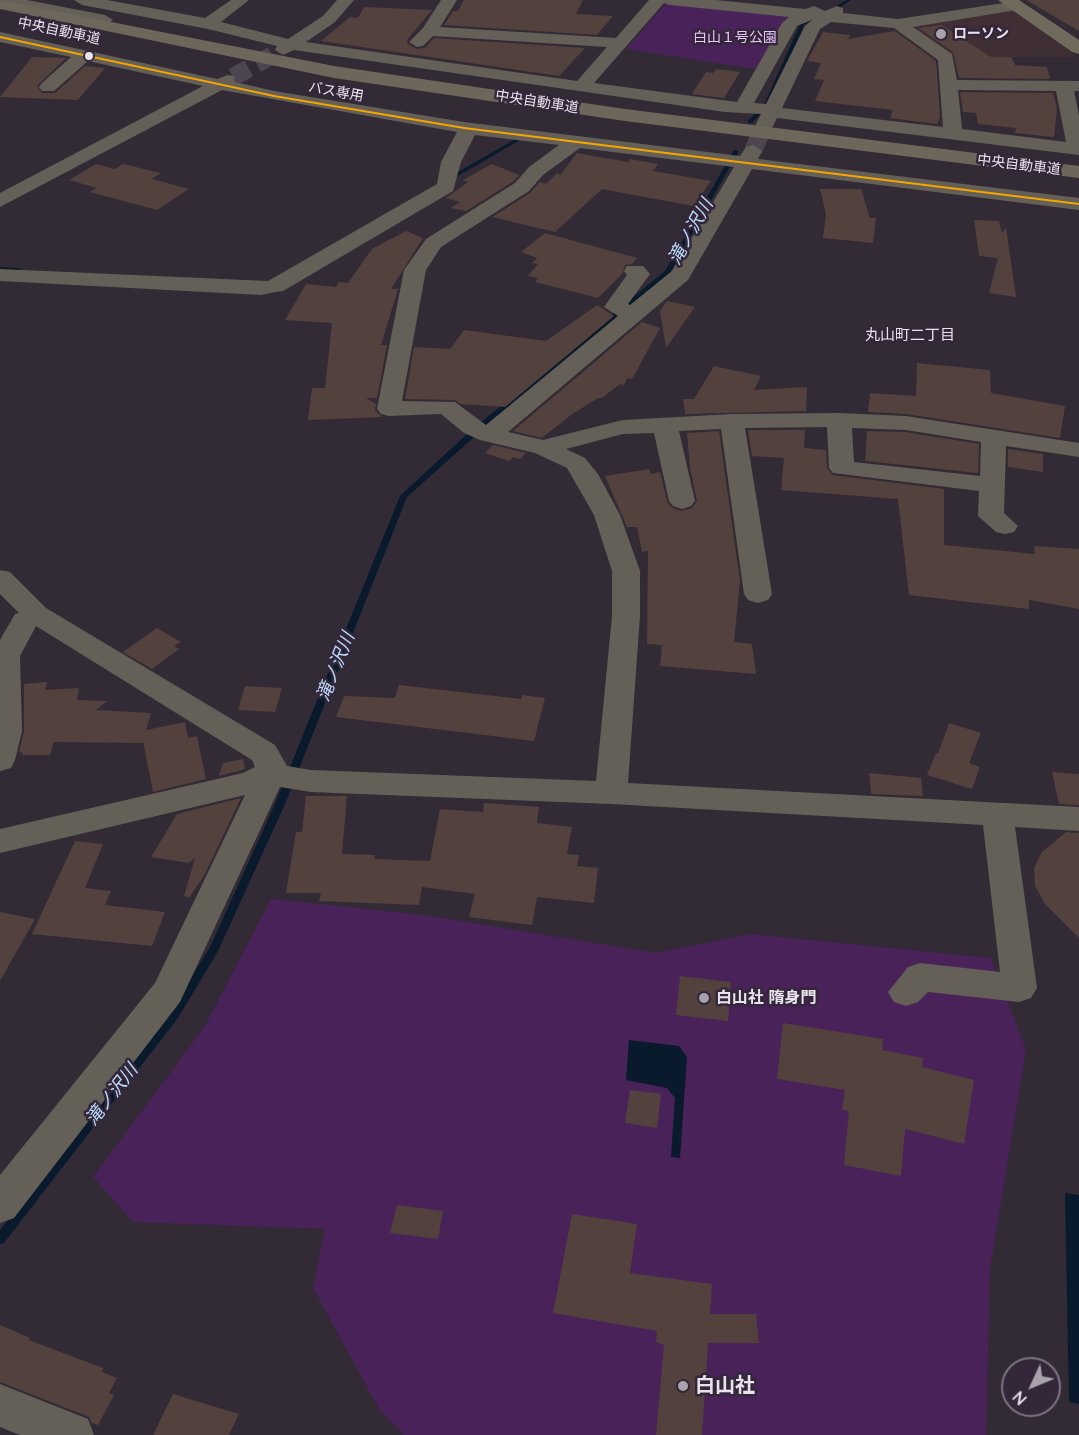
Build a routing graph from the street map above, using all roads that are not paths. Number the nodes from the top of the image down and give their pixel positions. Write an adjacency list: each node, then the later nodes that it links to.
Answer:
1 (2, 0): 24 (street, バス専用)
2 (82, 0): 14 (street)
3 (241, 0): 14 (street)
4 (346, 0): 20 (street)
5 (449, 0): 17 (street)
6 (658, 0): 19 (street)
7 (670, 0): 12 (street)
8 (855, 0): 11 (street)
9 (1012, 3): 15 (street); 21 (main road)
10 (0, 4): 24 (highway, 中央自動車道)
11 (830, 8): 12 (street); 15 (street); 30 (street)
12 (803, 15): 30 (street)
13 (0, 19): 32 (highway, 中央自動車道)
14 (208, 24): 20 (street)
15 (898, 24): 26 (street)
16 (0, 25): 32 (street, バス専用)
17 (429, 31): 19 (street); 23 (street)
18 (0, 37): 22 (street)
19 (620, 43): 28 (street)
20 (286, 48): 23 (street)
21 (1079, 48)
22 (83, 56): 25 (street); 27 (street)
23 (397, 60): 28 (street)
24 (369, 77): 37 (highway, 中央自動車道)
25 (226, 81): 31 (street); 39 (street)
26 (951, 85): 29 (street); 33 (street)
27 (48, 87)
28 (581, 87): 30 (street)
29 (1072, 87): 35 (street)
30 (758, 113): 33 (street)
31 (469, 128): 34 (street); 42 (street)
32 (675, 133): 38 (highway, 中央自動車道)
33 (953, 135): 35 (street)
34 (576, 142): 36 (street); 47 (street)
35 (1078, 149)
36 (735, 167): 40 (street); 43 (street)
37 (1079, 172)
38 (1079, 183)
39 (0, 201)
40 (1079, 204)
41 (635, 271): 43 (street)
42 (0, 274)
43 (627, 312): 47 (street)
44 (839, 420): 45 (street); 48 (street); 51 (street)
45 (732, 421): 46 (street); 55 (street)
46 (665, 425): 50 (street); 52 (street)
47 (482, 432): 50 (street)
48 (994, 435): 49 (street); 51 (street)
49 (1078, 444)
50 (543, 447): 59 (street)
51 (992, 485): 53 (street)
52 (682, 501)
53 (1005, 526)
54 (0, 578): 56 (street)
55 (758, 594)
56 (20, 618): 57 (street); 58 (street)
57 (0, 760)
58 (275, 774): 59 (street); 62 (street); 64 (street)
59 (611, 793): 60 (street)
60 (998, 816): 61 (street); 63 (street)
61 (1079, 819)
62 (0, 841)
63 (906, 992)
64 (0, 1205)
65 (0, 1406): 66 (street)
66 (72, 1435)

